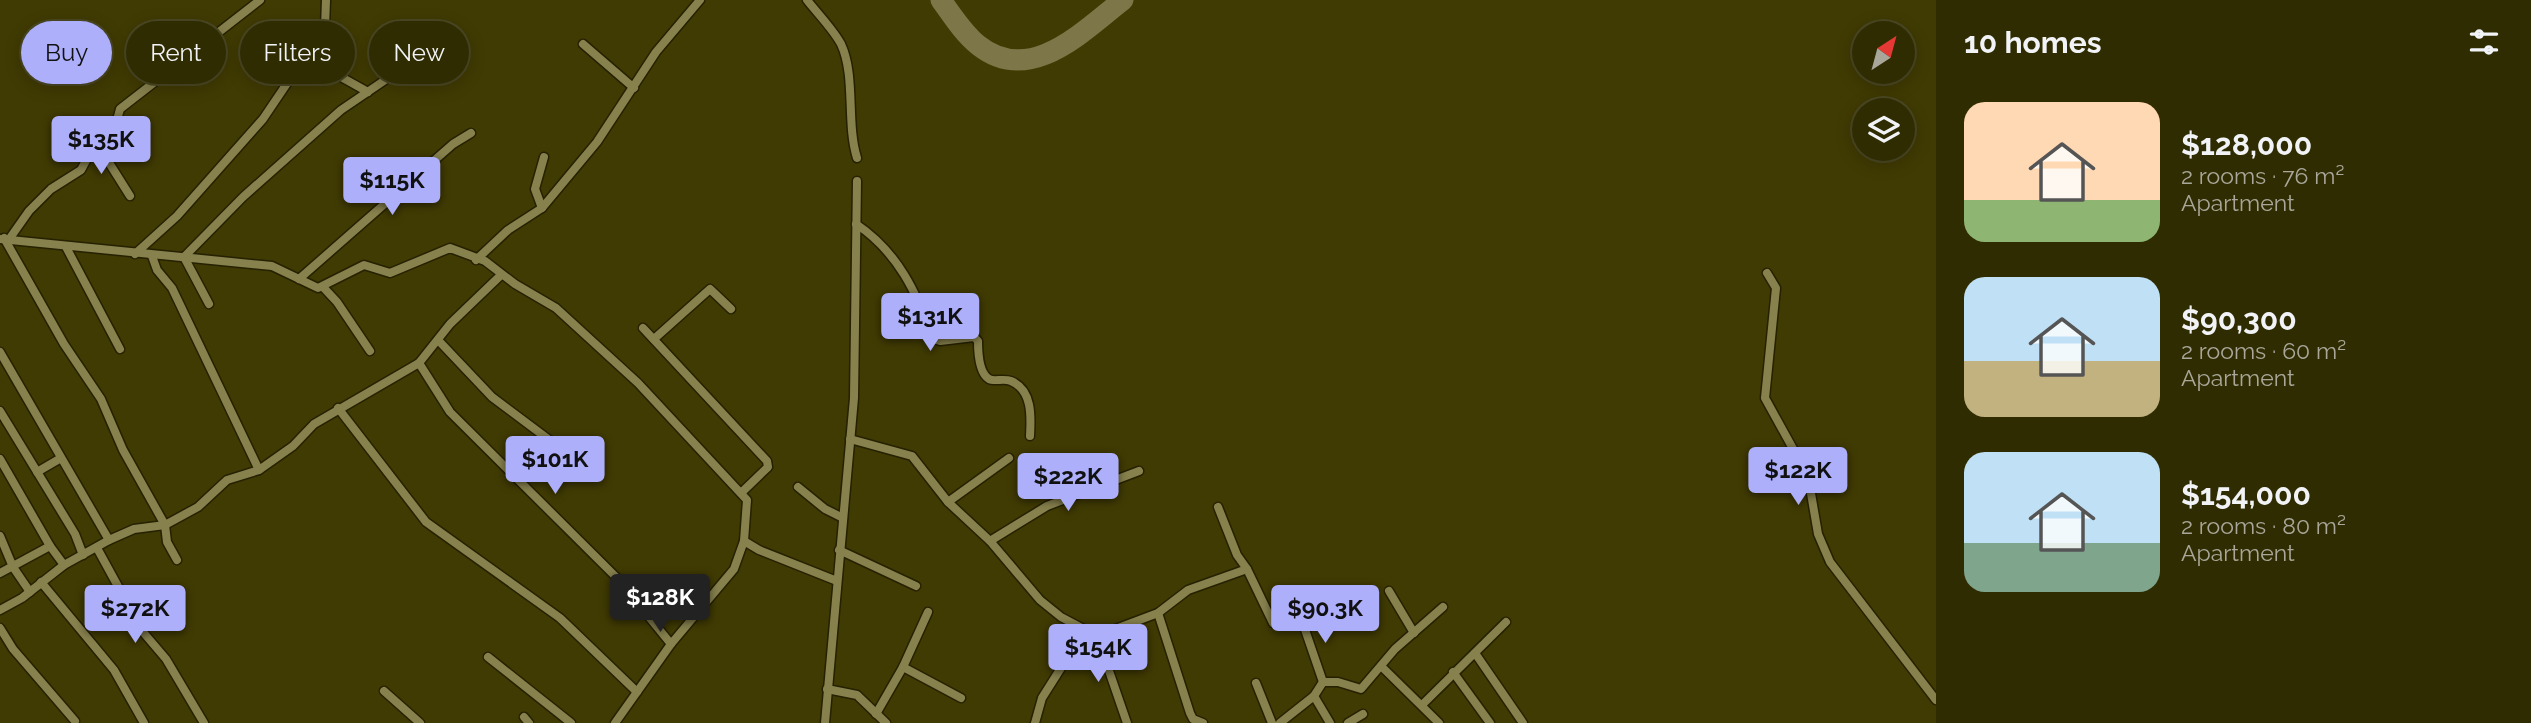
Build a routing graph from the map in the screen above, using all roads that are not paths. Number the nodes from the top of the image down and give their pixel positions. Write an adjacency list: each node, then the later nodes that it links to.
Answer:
1 (260, 0): 13 (street)
2 (326, 0): 5 (street)
3 (700, 0): 10 (street)
4 (807, 0): 15 (street)
5 (325, 21)
6 (583, 44): 10 (street)
7 (288, 84): 22 (street)
8 (354, 84): 11 (street)
9 (380, 84): 11 (street)
10 (635, 88): 18 (street)
11 (368, 92): 24 (street)
12 (471, 134): 28 (street)
13 (96, 142): 17 (street); 20 (street)
14 (544, 157): 18 (street)
15 (857, 158)
16 (857, 181): 19 (street)
17 (130, 195)
18 (542, 208): 25 (street)
19 (856, 224): 41 (street); 42 (street)
20 (4, 239): 21 (street); 55 (street)
21 (65, 247): 22 (street); 35 (street)
22 (135, 254): 23 (street)
23 (152, 256): 24 (street); 47 (street)
24 (184, 257): 28 (street); 30 (street)
25 (476, 260): 27 (street); 29 (street)
26 (1767, 273): 98 (street)
27 (501, 275): 34 (street); 51 (street)
28 (299, 279): 29 (street)
29 (323, 287): 36 (street)
30 (209, 304)
31 (731, 309): 33 (street)
32 (643, 328): 33 (street)
33 (654, 339): 51 (street)
34 (439, 340): 38 (street); 43 (street)
35 (120, 349)
36 (370, 351)
37 (0, 352): 44 (street)
38 (419, 363): 39 (street); 85 (street)
39 (338, 408): 47 (street); 95 (street)
40 (0, 411): 49 (street)
41 (1030, 436)
42 (850, 439): 52 (street); 54 (street)
43 (560, 448)
44 (61, 458): 49 (street); 57 (street)
45 (1009, 458): 52 (street)
46 (0, 459): 60 (street)
47 (259, 470): 55 (street)
48 (1139, 471): 59 (street)
49 (37, 472): 63 (street)
50 (798, 486): 54 (street)
51 (741, 493): 58 (street)
52 (948, 502): 59 (street)
53 (1218, 507): 67 (street)
54 (843, 518): 62 (street)
55 (165, 525): 57 (street); 64 (street)
56 (0, 536): 66 (street)
57 (109, 540): 61 (street)
58 (744, 541): 69 (street); 85 (street)
59 (990, 541): 82 (street)
60 (50, 546): 65 (street); 66 (street)
61 (97, 548): 63 (street); 104 (street)
62 (839, 550): 69 (street); 71 (street)
63 (83, 555): 65 (street)
64 (177, 560)
65 (64, 565): 70 (street)
66 (13, 567): 68 (street); 73 (street)
67 (1247, 569): 77 (street); 79 (street)
68 (0, 573)
69 (837, 581): 93 (street)
70 (41, 582): 73 (street); 103 (street)
71 (916, 586)
72 (1390, 590): 83 (street)
73 (30, 592): 75 (street)
74 (1443, 607): 83 (street)
75 (0, 610)
76 (928, 612): 89 (street)
77 (1158, 613): 84 (street); 112 (street)
78 (1311, 614): 79 (street)
79 (1301, 618): 91 (street)
80 (1507, 622): 86 (street)
81 (0, 628): 102 (street)
82 (1085, 630): 84 (street); 110 (street)
83 (1414, 633): 88 (street)
84 (1097, 636): 111 (street)
85 (671, 644): 95 (street)
86 (1475, 653): 90 (street); 119 (street)
87 (488, 657): 106 (street)
88 (1381, 666): 91 (street); 99 (street)
89 (903, 667): 97 (street); 100 (street)
90 (1453, 672): 99 (street); 118 (street)
91 (1323, 682): 96 (street)
92 (1256, 683): 113 (street)
93 (827, 689): 100 (street); 108 (street)
94 (384, 691): 105 (street)
95 (637, 692): 107 (street)
96 (1314, 696): 114 (street); 115 (street)
97 (961, 698)
98 (1936, 700)
99 (1423, 704): 117 (street)
100 (876, 714): 109 (street)
101 (1363, 714): 116 (street)
102 (75, 721)
103 (144, 723)
104 (204, 723)
105 (420, 723)
106 (571, 723)
107 (615, 723)
108 (825, 723)
109 (886, 723)
110 (1035, 723)
111 (1126, 723)
112 (1203, 723)
113 (1272, 723)
114 (1280, 723)
115 (1330, 723)
116 (1348, 723)
117 (1439, 723)
118 (1490, 723)
119 (1523, 723)

